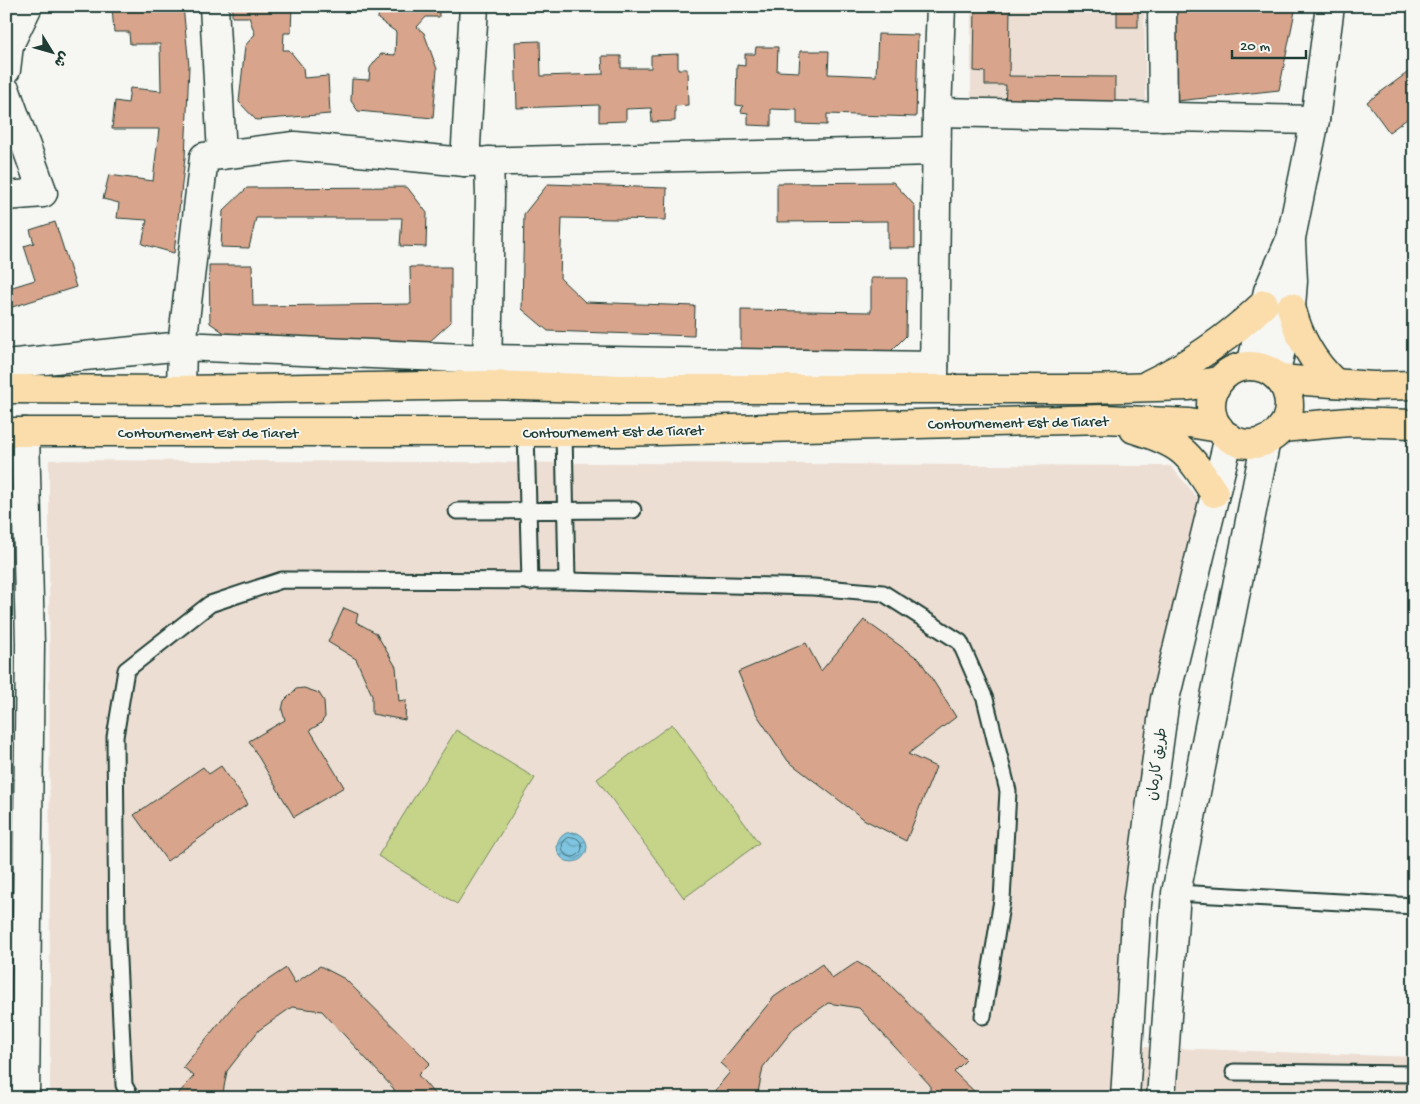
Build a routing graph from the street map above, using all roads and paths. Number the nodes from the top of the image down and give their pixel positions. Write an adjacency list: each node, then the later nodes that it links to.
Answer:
1 (28, 6): 7 (street)
2 (214, 6): 13 (street)
3 (474, 6): 14 (street)
4 (941, 6): 9 (street)
5 (1162, 6): 10 (street)
6 (1330, 6): 11 (street)
7 (6, 70)
8 (6, 91): 15 (street)
9 (937, 112): 10 (street); 12 (street)
10 (1162, 117): 11 (street)
11 (1315, 120): 16 (street)
12 (936, 151): 14 (street); 23 (street)
13 (222, 154): 14 (street); 19 (street)
14 (477, 161): 21 (street)
15 (6, 196)
16 (1291, 238): 17 (street); 18 (street)
17 (1264, 304): 22 (street); 26 (highway)
18 (1291, 307): 22 (street); 25 (highway)
19 (182, 346): 20 (street); 21 (street); 29 (street)
20 (6, 364)
21 (487, 372): 23 (highway); 29 (highway)
22 (1268, 373): 24 (highway); 25 (highway); 36 (highway)
23 (934, 378): 26 (highway)
24 (1219, 381): 26 (highway); 35 (highway)
25 (1335, 383): 27 (highway)
26 (1145, 386)
27 (1414, 386)
28 (6, 389): 29 (highway)
29 (181, 390)
30 (1104, 419): 34 (highway, Contournement Est de Tiaret); 35 (highway, Contournement Est de Tiaret); 37 (highway)
31 (1414, 424): 36 (highway)
32 (16, 432): 33 (highway, Contournement Est de Tiaret); 44 (street)
33 (526, 432): 34 (highway, Contournement Est de Tiaret); 40 (lane)
34 (564, 432): 38 (lane)
35 (1224, 433): 36 (highway); 37 (street, طريق كارمان)
36 (1273, 434): 45 (street)
37 (1214, 493): 52 (street, طريق كارمان)
38 (565, 510): 39 (lane); 40 (lane); 42 (lane)
39 (633, 510)
40 (528, 511): 41 (lane); 43 (lane)
41 (457, 512)
42 (567, 581): 43 (lane); 47 (lane)
43 (530, 582): 51 (lane)
44 (18, 644): 50 (street)
45 (1176, 893): 46 (lane); 53 (street)
46 (1414, 906)
47 (983, 1016)
48 (1234, 1072): 49 (lane)
49 (1414, 1074)
50 (25, 1098)
51 (131, 1098)
52 (1125, 1098)
53 (1162, 1098)

